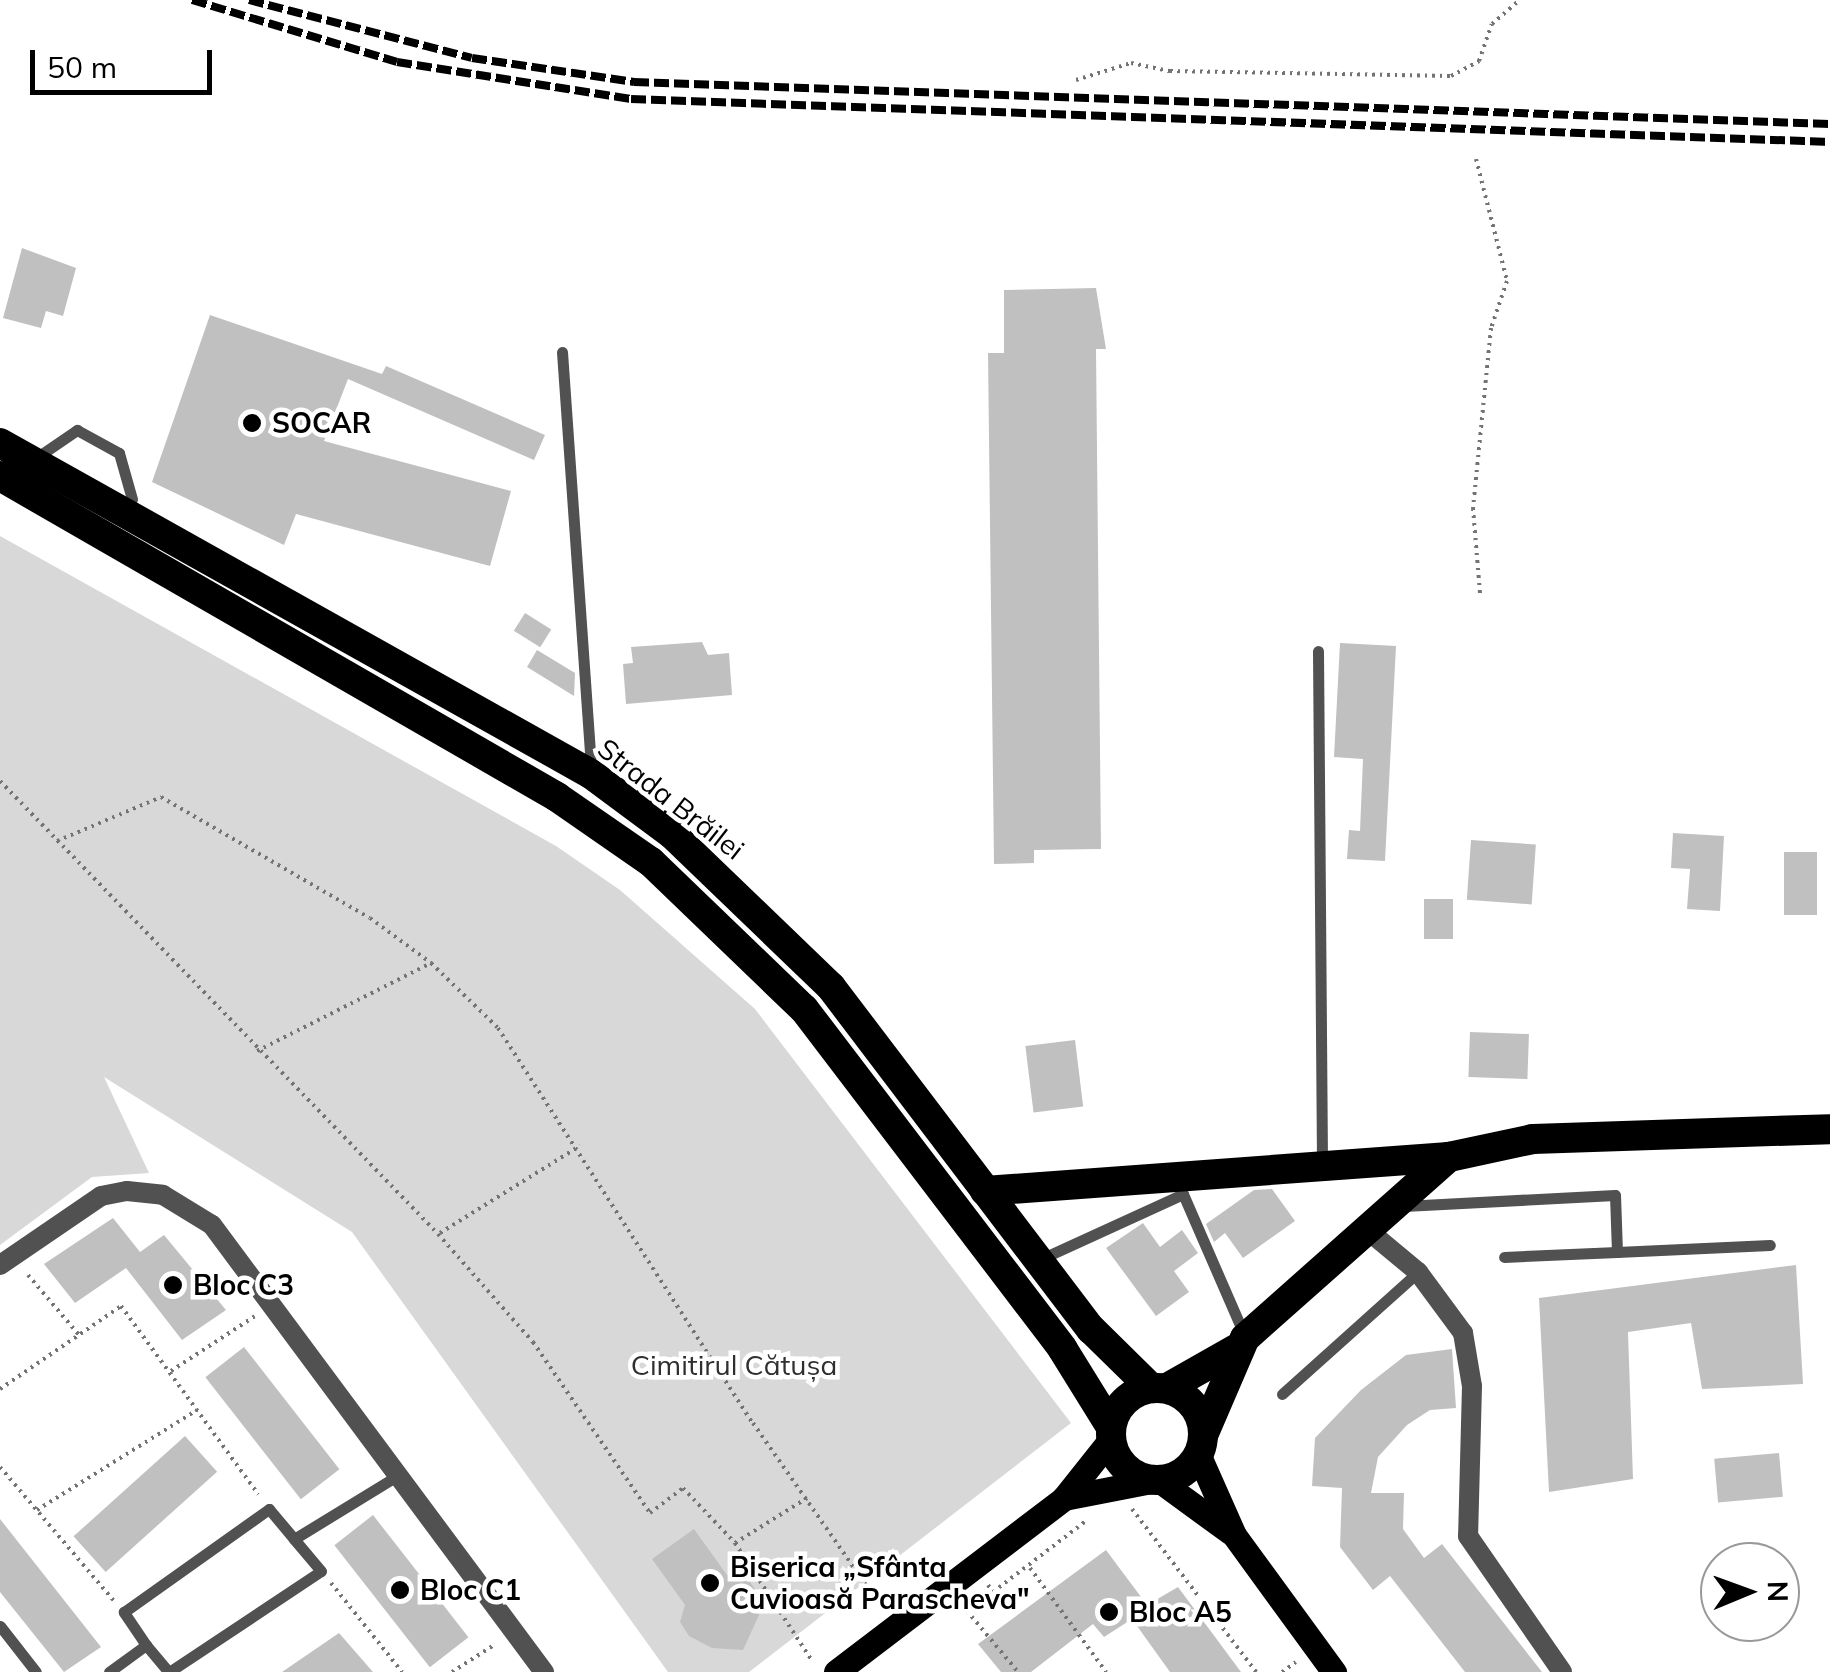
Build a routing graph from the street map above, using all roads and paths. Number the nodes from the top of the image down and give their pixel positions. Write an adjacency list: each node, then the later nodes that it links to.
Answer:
1 (1520, 0): 2 (path)
2 (1076, 80)
3 (1476, 159): 9 (path)
4 (562, 352): 11 (lane)
5 (0, 442): 6 (highway, Strada Brăilei)
6 (32, 461): 8 (lane); 11 (highway, Strada Brăilei)
7 (0, 476): 39 (highway, Strada Brăilei)
8 (132, 499)
9 (1480, 594)
10 (1318, 650): 19 (lane)
11 (591, 774): 21 (highway, Strada Brăilei)
12 (0, 782): 13 (path)
13 (57, 841): 14 (path); 15 (path)
14 (431, 964): 15 (path); 17 (path)
15 (255, 1052): 24 (path)
16 (1830, 1128): 18 (highway)
17 (580, 1146): 24 (path); 44 (path)
18 (1450, 1157): 19 (highway); 22 (highway)
19 (1322, 1166): 20 (highway)
20 (1186, 1185): 21 (highway); 29 (lane); 33 (lane)
21 (985, 1191): 29 (highway, Strada Brăilei)
22 (1390, 1207): 23 (highway); 26 (lane)
23 (1365, 1228): 30 (street); 33 (highway)
24 (438, 1234): 52 (path)
25 (1770, 1244): 26 (lane)
26 (1617, 1252): 27 (lane)
27 (1504, 1257)
28 (6, 1260): 31 (street); 32 (path)
29 (1038, 1260): 35 (highway, Strada Brăilei)
30 (1418, 1272): 37 (lane); 73 (street)
31 (271, 1305): 34 (path); 42 (street)
32 (79, 1334): 34 (path); 36 (path)
33 (1240, 1343): 35 (highway); 40 (highway)
34 (170, 1372): 38 (path)
35 (1159, 1388): 39 (highway); 40 (highway, Strada Brăilei)
36 (0, 1390)
37 (1282, 1394)
38 (197, 1410): 47 (path); 48 (path)
39 (1111, 1433): 43 (highway, Strada Brăilei); 45 (main road)
40 (1201, 1444): 43 (highway); 50 (main road, Strada Brăilei)
41 (0, 1468): 48 (path)
42 (395, 1476): 51 (lane); 60 (street)
43 (1156, 1481): 45 (main road); 50 (main road, Strada Brăilei)
44 (807, 1498): 52 (path); 59 (path)
45 (1064, 1498): 53 (main road)
46 (1117, 1506): 71 (path)
47 (269, 1509): 51 (lane); 57 (lane)
48 (37, 1510): 57 (path)
49 (1091, 1517): 54 (path)
50 (1234, 1535): 72 (main road, Strada Brăilei)
51 (294, 1539): 55 (lane)
52 (736, 1543): 67 (path)
53 (973, 1566): 54 (path); 56 (main road)
54 (1029, 1566): 70 (path)
55 (321, 1571): 61 (lane); 64 (path)
56 (946, 1586): 59 (main road); 69 (path)
57 (124, 1612): 61 (lane)
58 (0, 1626): 62 (lane)
59 (894, 1626): 68 (main road)
60 (515, 1633): 65 (path); 66 (street)
61 (146, 1645): 63 (lane)
62 (36, 1672)
63 (109, 1672)
64 (402, 1672)
65 (452, 1672)
66 (544, 1672)
67 (820, 1672)
68 (836, 1672)
69 (1018, 1672)
70 (1106, 1672)
71 (1256, 1672)
72 (1334, 1672)
73 (1562, 1672)

